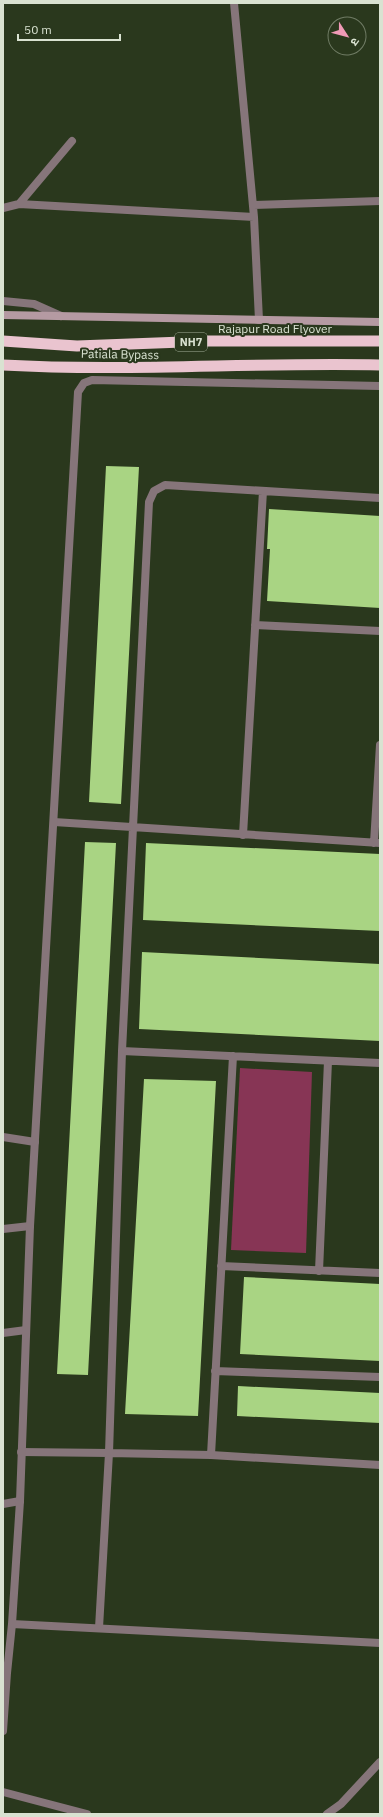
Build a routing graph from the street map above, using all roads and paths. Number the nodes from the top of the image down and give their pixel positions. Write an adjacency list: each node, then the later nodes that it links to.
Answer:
1 (234, 3): 5 (street)
2 (72, 141): 4 (street)
3 (380, 201): 5 (street)
4 (19, 204): 6 (street); 7 (street)
5 (253, 205): 7 (street)
6 (3, 208)
7 (254, 217): 11 (street)
8 (3, 301): 10 (street)
9 (3, 315): 10 (main road)
10 (62, 316): 11 (main road)
11 (258, 320): 12 (main road)
12 (380, 322)
13 (3, 341): 14 (highway, Rajapur Road Flyover / NH7)
14 (380, 341)
15 (3, 365): 16 (highway, Patiala Bypass / NH7)
16 (380, 365)
17 (380, 386): 23 (street)
18 (263, 491): 19 (street); 20 (street); 24 (street)
19 (380, 498)
20 (256, 625): 21 (street); 25 (street)
21 (380, 632)
22 (380, 745): 26 (street)
23 (54, 822): 24 (street); 32 (street)
24 (133, 828): 25 (street); 27 (street)
25 (243, 835): 26 (street)
26 (377, 843)
27 (122, 1051): 28 (street); 43 (street)
28 (232, 1056): 29 (street); 35 (street)
29 (328, 1061): 30 (street); 36 (street)
30 (380, 1063)
31 (3, 1137): 32 (street)
32 (35, 1142): 33 (street)
33 (30, 1226): 34 (street); 38 (street)
34 (3, 1229)
35 (221, 1266): 36 (street); 40 (street)
36 (318, 1270): 37 (street)
37 (380, 1273)
38 (26, 1330): 39 (street); 42 (street)
39 (3, 1333)
40 (216, 1371): 41 (street); 44 (street)
41 (380, 1377)
42 (21, 1452): 43 (street); 46 (street)
43 (109, 1452): 44 (street); 49 (street)
44 (211, 1455): 45 (street)
45 (380, 1465)
46 (20, 1501): 47 (street); 48 (street)
47 (3, 1504)
48 (12, 1624): 49 (street); 51 (street)
49 (99, 1628): 50 (street)
50 (380, 1643)
51 (3, 1731)
52 (380, 1762): 55 (street)
53 (3, 1792): 54 (street)
54 (87, 1814)
55 (327, 1814)

